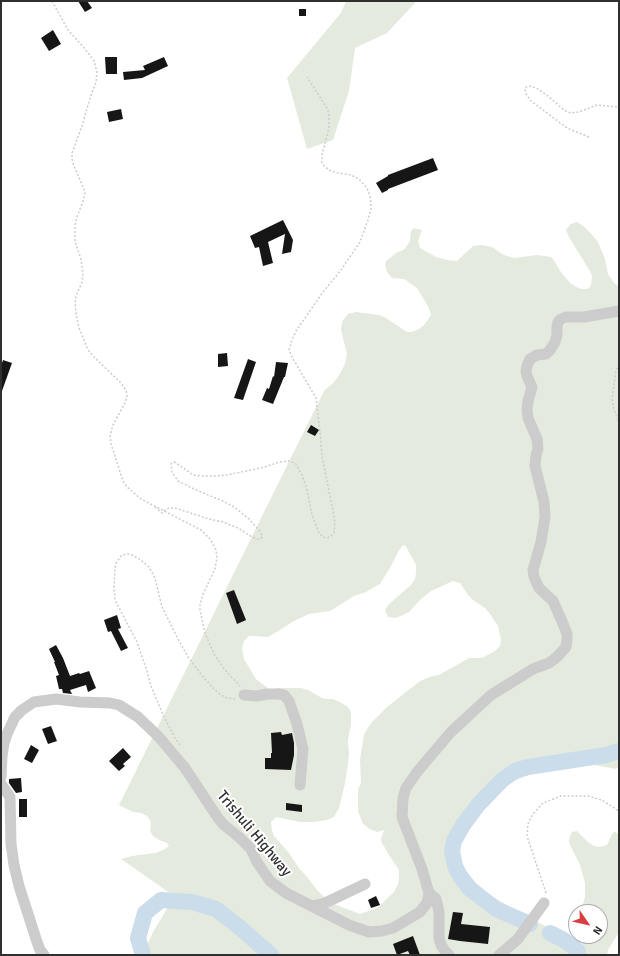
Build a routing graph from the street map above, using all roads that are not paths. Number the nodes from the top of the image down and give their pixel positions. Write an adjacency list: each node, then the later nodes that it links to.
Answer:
1 (619, 311): 7 (street)
2 (244, 695): 5 (street)
3 (1, 777): 9 (street, Trishuli Highway)
4 (1, 784): 10 (street)
5 (300, 785)
6 (366, 884): 9 (street)
7 (429, 893): 9 (street, Trishuli Highway); 11 (street)
8 (544, 903): 12 (street)
9 (312, 906)
10 (44, 955)
11 (450, 955)
12 (500, 955)

